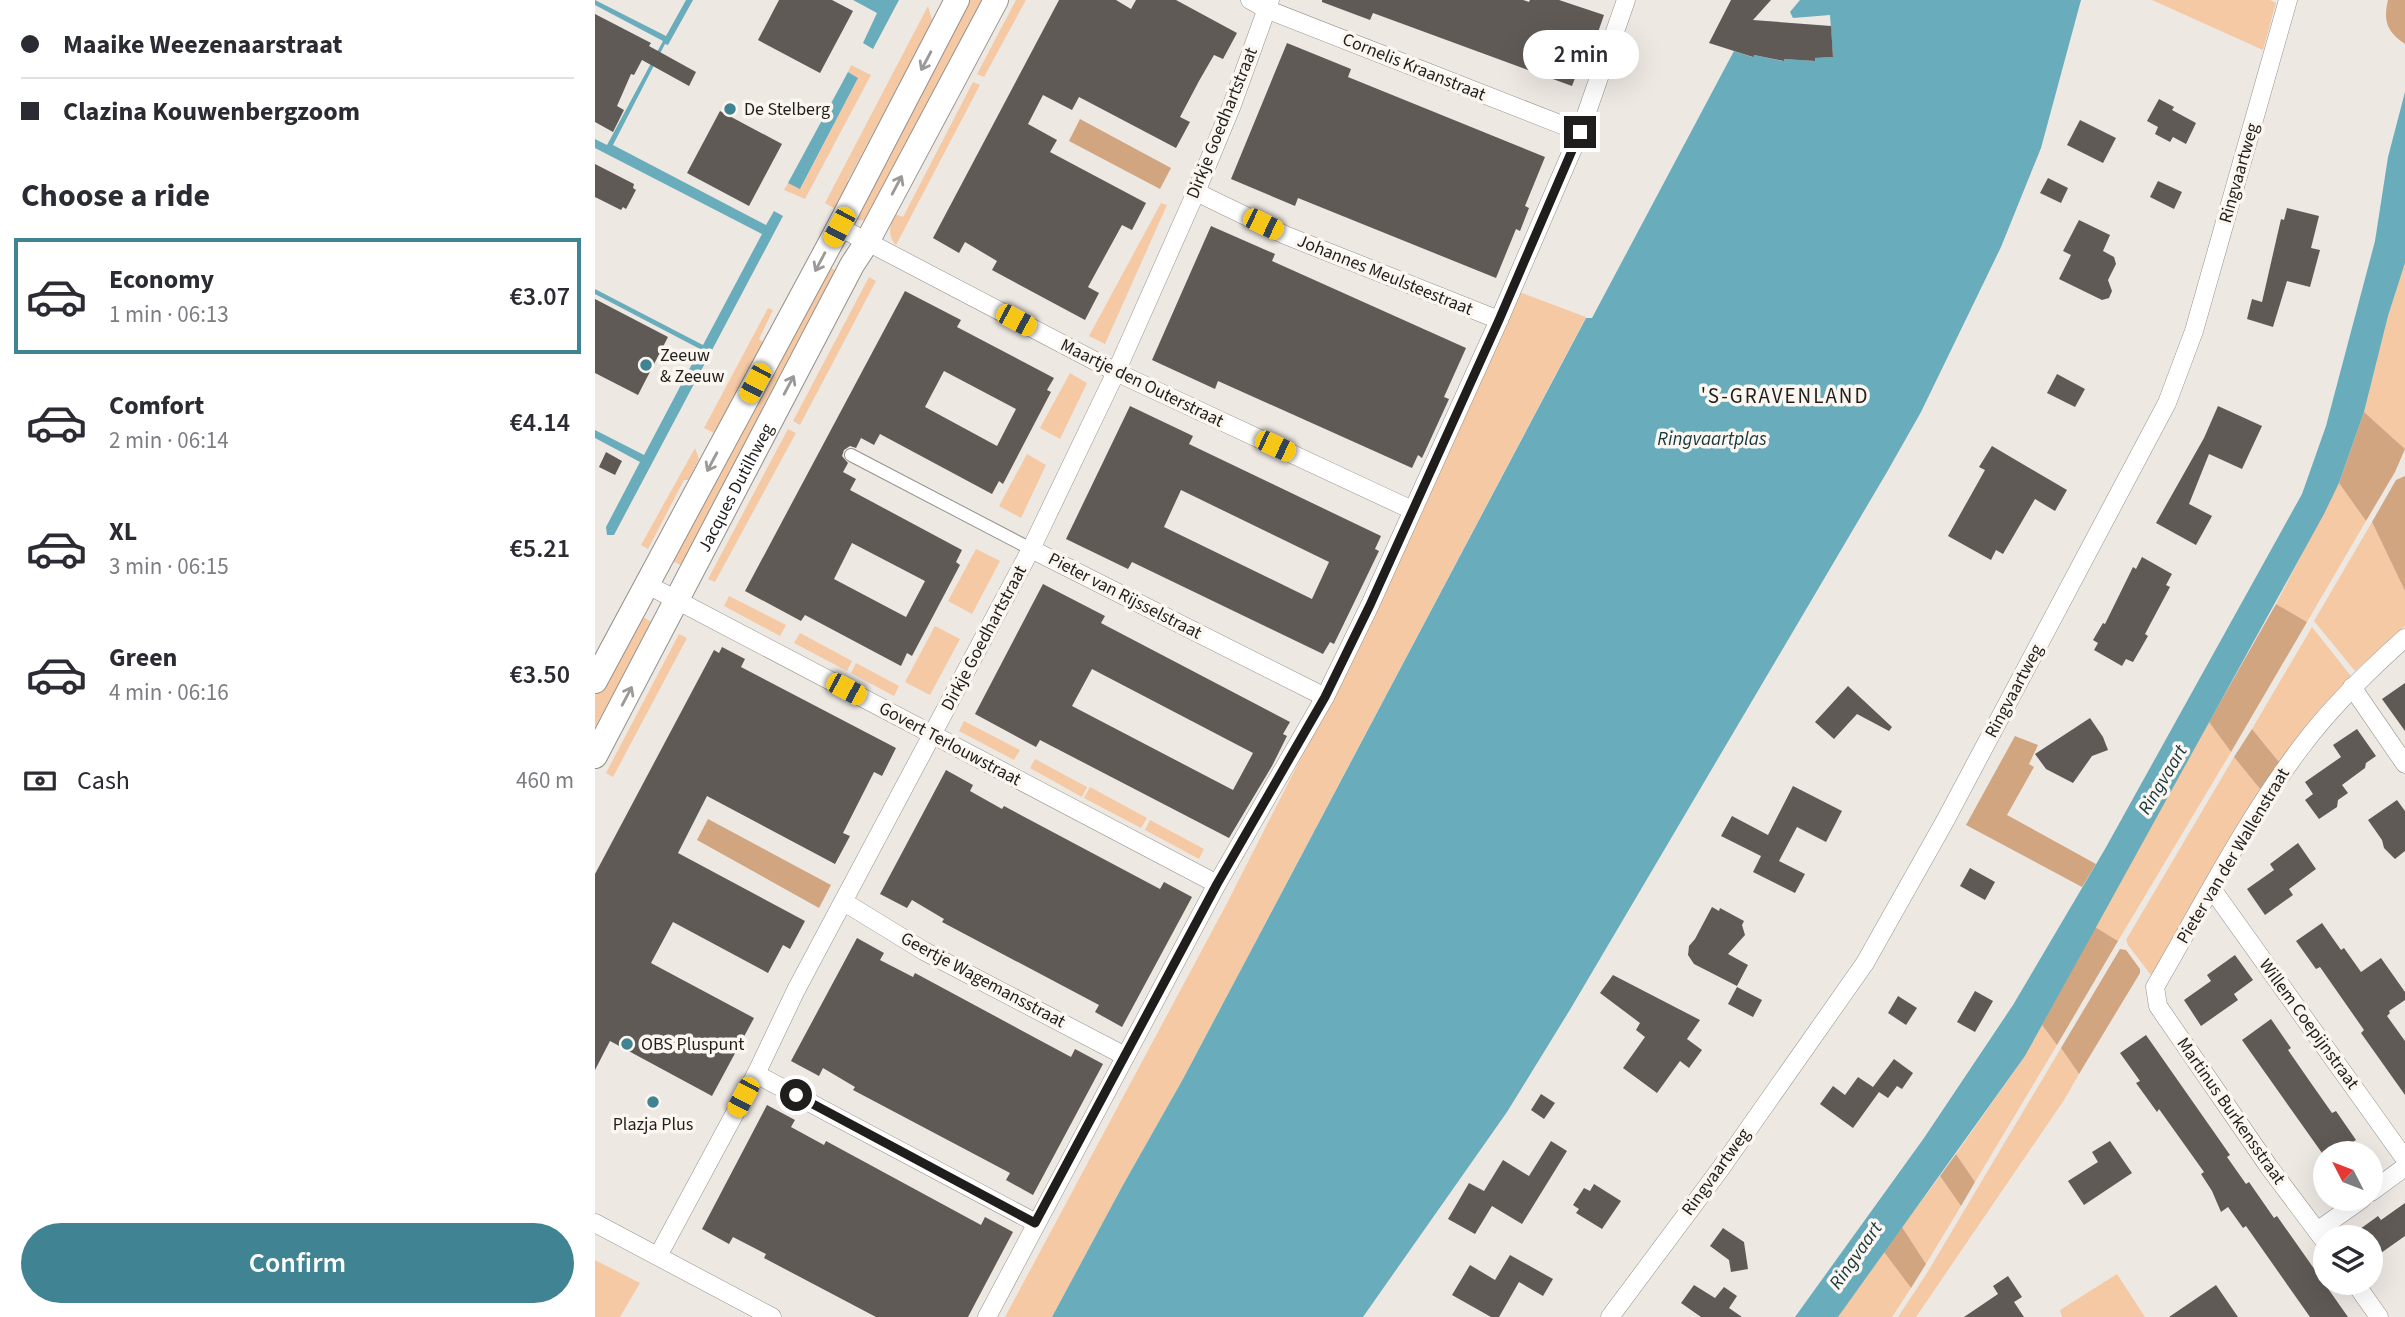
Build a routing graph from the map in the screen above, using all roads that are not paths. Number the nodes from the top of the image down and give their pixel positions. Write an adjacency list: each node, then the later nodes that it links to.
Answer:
1 (957, 0): 9 (main road, Jacques Dutilhweg, one-way to 9)
2 (996, 0): 10 (main road, Jacques Dutilhweg, one-way to 2)
3 (1250, 0): 6 (street, Cornelis Kraanstraat)
4 (1626, 0): 7 (street)
5 (2288, 0): 43 (street, Ringvaartweg)
6 (1268, 4): 7 (street, Cornelis Kraanstraat); 8 (street, Dirkje Goedhartstraat)
7 (1580, 132): 11 (street)
8 (1196, 192): 11 (street, Johannes Meulsteestraat); 12 (street, Dirkje Goedhartstraat)
9 (839, 227): 10 (street, Maartje den Outerstraat); 16 (main road, Jacques Dutilhweg, one-way to 16)
10 (867, 242): 12 (street, Maartje den Outerstraat); 17 (main road, Jacques Dutilhweg, one-way to 10)
11 (1499, 320): 14 (street)
12 (1116, 372): 14 (street, Maartje den Outerstraat); 15 (street, Dirkje Goedhartstraat)
13 (851, 455): 15 (street, Pieter van Rijsselstraat)
14 (1412, 510): 21 (street)
15 (1031, 549): 21 (street, Pieter van Rijsselstraat); 22 (street, Dirkje Goedhartstraat)
16 (646, 584): 17 (street, Govert Terlouwstraat); 19 (main road, Jacques Dutilhweg)
17 (677, 600): 22 (street, Govert Terlouwstraat); 23 (main road, Jacques Dutilhweg, one-way to 17)
18 (2405, 638): 20 (street, Pieter van der Wallenstraat)
19 (595, 681)
20 (2352, 687): 24 (street); 26 (street, Pieter van der Wallenstraat)
21 (1325, 697): 25 (street)
22 (932, 735): 25 (street, Govert Terlouwstraat); 27 (street, Dirkje Goedhartstraat)
23 (595, 756)
24 (2405, 764)
25 (1217, 884): 29 (street)
26 (2212, 889): 28 (street, Pieter van der Wallenstraat); 31 (street, Willem Coepijnstraat)
27 (844, 901): 29 (street, Geertje Wagemansstraat); 30 (street, Dirkje Goedhartstraat)
28 (2155, 987): 37 (street, Martinus Burkensstraat)
29 (1125, 1056): 36 (street)
30 (755, 1074): 36 (street); 39 (street, Dirkje Goedhartstraat)
31 (2405, 1159)
32 (2405, 1167): 33 (street)
33 (2383, 1183)
34 (2349, 1211): 38 (street, Martinus Burkensstraat)
35 (595, 1223): 39 (street)
36 (1035, 1223): 42 (street)
37 (2313, 1225)
38 (2335, 1225)
39 (658, 1256): 41 (street)
40 (2363, 1295): 44 (street)
41 (772, 1317)
42 (987, 1317)
43 (1610, 1317)
44 (2379, 1317)

